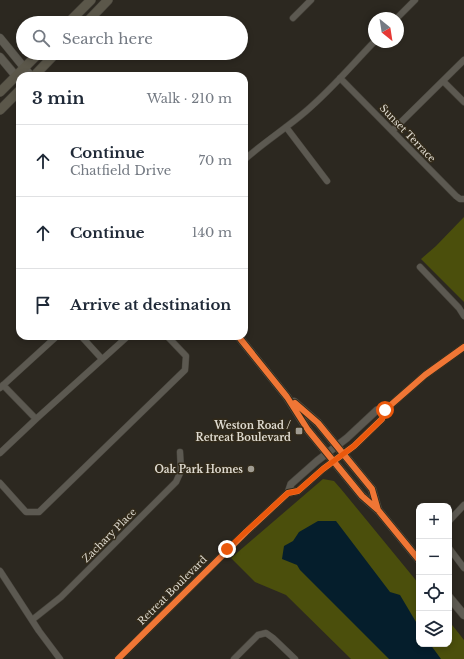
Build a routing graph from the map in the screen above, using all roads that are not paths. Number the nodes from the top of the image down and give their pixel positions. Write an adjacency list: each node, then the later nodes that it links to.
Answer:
1 (91, 0): 6 (main road)
2 (108, 0): 7 (main road)
3 (311, 0): 8 (street)
4 (415, 0): 5 (street)
5 (403, 12)
6 (75, 16)
7 (93, 16)
8 (293, 18)
9 (0, 38): 12 (main road)
10 (368, 48): 22 (street)
11 (0, 57): 21 (main road)
12 (16, 58)
13 (18, 60): 17 (main road)
14 (32, 60): 17 (main road)
15 (49, 60): 20 (main road)
16 (464, 60): 24 (street)
17 (24, 68): 18 (main road); 19 (main road)
18 (22, 72)
19 (28, 72)
20 (36, 72)
21 (16, 77)
22 (340, 78): 29 (street); 30 (street, Sunset Terrace)
23 (16, 80): 25 (main road)
24 (443, 81): 27 (street); 30 (street)
25 (0, 92)
26 (16, 94): 28 (main road)
27 (464, 102)
28 (0, 110)
29 (286, 127): 31 (street); 32 (street)
30 (392, 131): 33 (street, Sunset Terrace)
31 (248, 157)
32 (327, 181)
33 (464, 199)
34 (420, 268): 35 (street)
35 (464, 316)
36 (53, 340): 43 (street)
37 (85, 340): 42 (street)
38 (123, 340): 42 (street)
39 (171, 340): 53 (street)
40 (241, 340): 44 (main road)
41 (464, 347): 45 (street)
42 (102, 359): 46 (street)
43 (1, 386): 46 (street)
44 (287, 397): 47 (main road); 50 (main road)
45 (385, 410): 47 (street, Retreat Boulevard); 51 (street, Retreat Boulevard)
46 (36, 419): 49 (street)
47 (336, 446): 50 (street, Retreat Boulevard); 51 (main road)
48 (180, 452): 64 (street, Zachary Place)
49 (0, 453)
50 (327, 453): 52 (main road); 54 (street, Retreat Boulevard)
51 (343, 454): 52 (street, Retreat Boulevard); 56 (main road)
52 (334, 461): 54 (street, Retreat Boulevard); 56 (main road)
53 (0, 483)
54 (288, 493): 66 (street, Retreat Boulevard)
55 (464, 505): 57 (street)
56 (378, 510): 59 (main road)
57 (452, 518)
58 (452, 552): 60 (street)
59 (416, 556)
60 (464, 568)
61 (0, 571): 64 (street)
62 (452, 601): 63 (main road)
63 (464, 615)
64 (32, 620): 65 (street)
65 (60, 659)
66 (118, 659)
67 (234, 659): 68 (street)
68 (295, 659)

